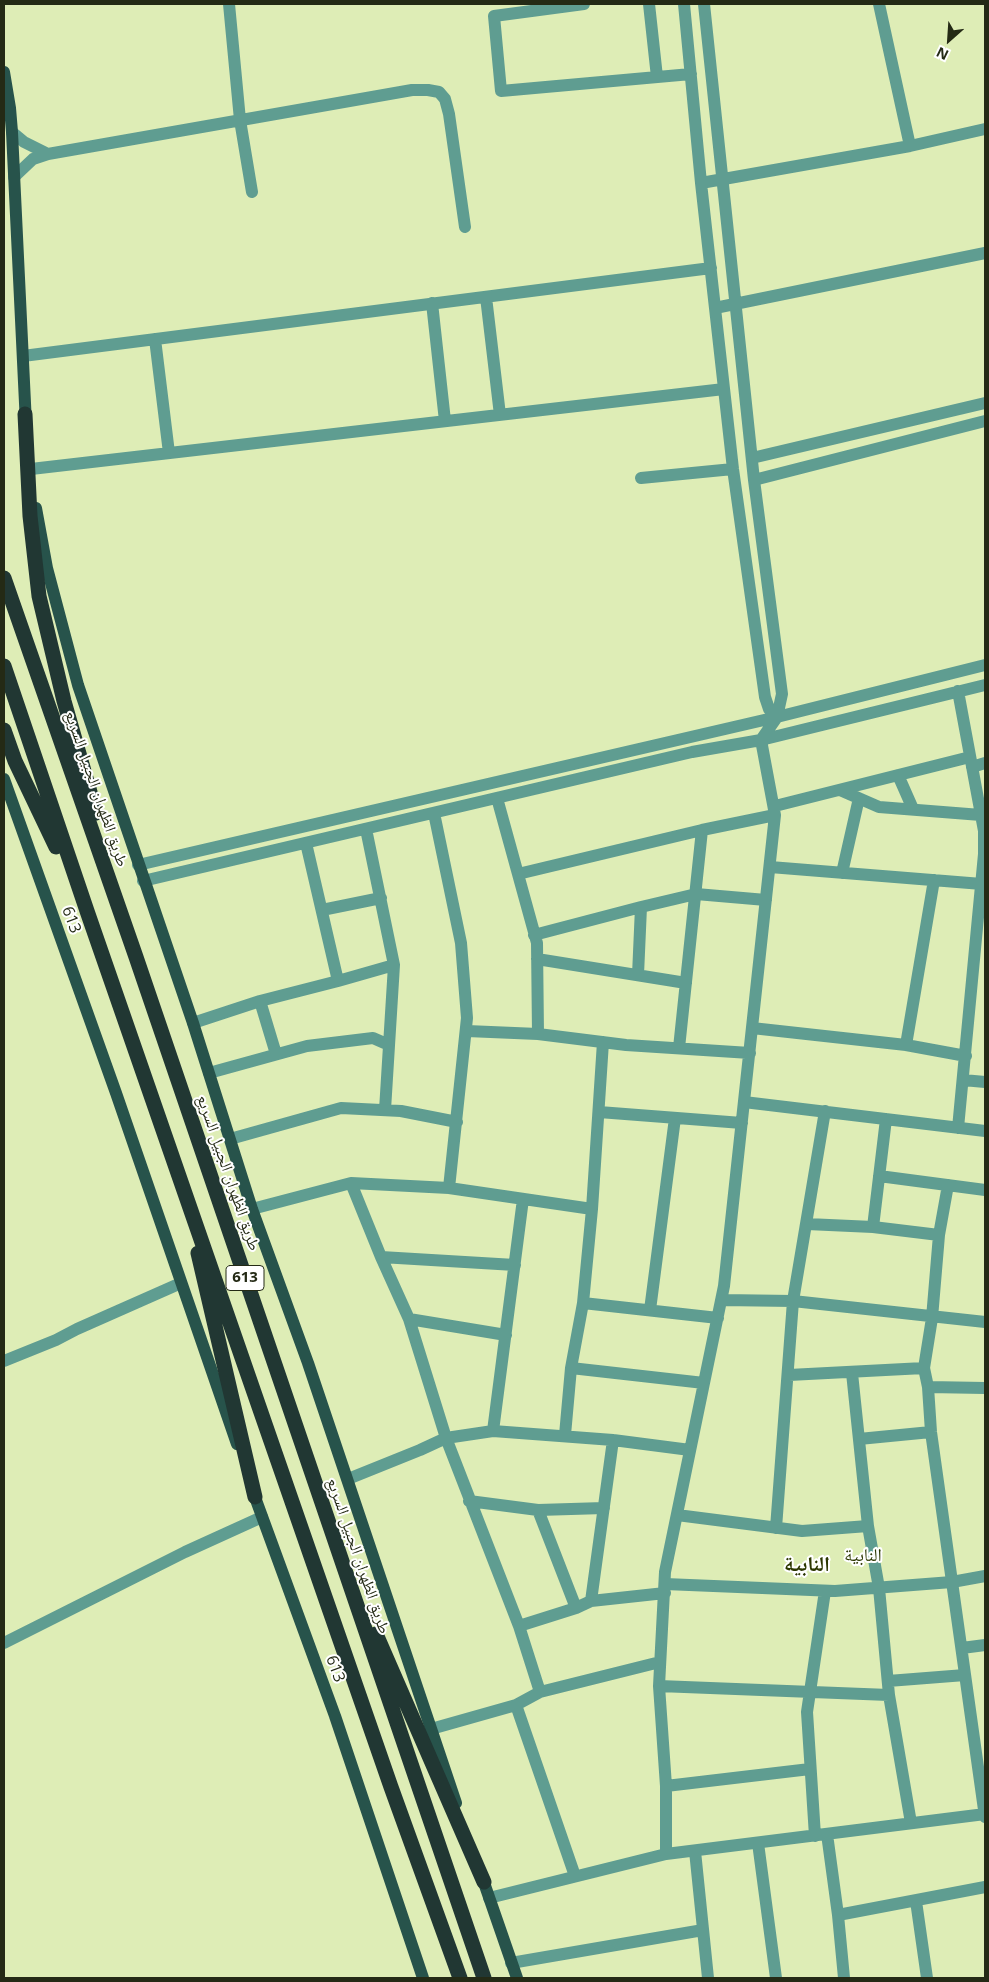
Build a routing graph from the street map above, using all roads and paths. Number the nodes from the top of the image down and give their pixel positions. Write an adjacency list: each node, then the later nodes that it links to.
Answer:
1 (229, 4): 10 (street)
2 (584, 4): 9 (street)
3 (649, 4): 9 (street)
4 (684, 4): 8 (street)
5 (704, 4): 16 (street)
6 (878, 4): 13 (street)
7 (4, 72): 12 (main road)
8 (691, 74): 9 (street); 17 (street)
9 (657, 77)
10 (240, 120): 14 (street); 18 (street); 19 (street)
11 (985, 129): 13 (street)
12 (12, 132): 14 (street); 15 (main road)
13 (910, 146): 16 (street)
14 (48, 154): 15 (street)
15 (14, 177): 27 (main road)
16 (723, 179): 17 (street); 24 (street)
17 (702, 183): 21 (street)
18 (252, 192)
19 (465, 227)
20 (985, 253): 24 (street)
21 (711, 268): 22 (street); 25 (street)
22 (486, 296): 23 (street); 31 (street)
23 (432, 303): 26 (street); 32 (street)
24 (736, 304): 25 (street); 35 (street)
25 (715, 308): 28 (street)
26 (155, 339): 27 (street); 34 (street)
27 (23, 356): 30 (main road)
28 (724, 389): 31 (street); 37 (street)
29 (985, 403): 35 (street)
30 (25, 414): 36 (main road); 79 (highway)
31 (500, 415): 32 (street)
32 (444, 421): 34 (street)
33 (985, 421): 39 (street)
34 (169, 453): 36 (street)
35 (752, 458): 39 (street)
36 (31, 470): 64 (main road)
37 (733, 470): 38 (street); 45 (street)
38 (641, 478)
39 (754, 480): 45 (street)
40 (4, 578): 79 (highway, طريق الظهران الجبيل السريع / 613)
41 (4, 666): 76 (highway, 613)
42 (985, 666): 45 (street)
43 (985, 685): 44 (street)
44 (958, 691): 47 (street); 48 (street)
45 (777, 717): 47 (street); 61 (street)
46 (4, 730): 76 (highway)
47 (761, 740): 53 (street); 56 (street)
48 (971, 762): 49 (street); 50 (street); 58 (street)
49 (985, 763)
50 (898, 775): 52 (street); 55 (street)
51 (4, 779): 125 (main road, 613)
52 (840, 790): 54 (street); 56 (street)
53 (497, 798): 57 (street); 67 (street)
54 (859, 798): 55 (street); 66 (street)
55 (913, 809): 58 (street)
56 (775, 810): 60 (street); 65 (street)
57 (434, 813): 59 (street); 88 (street)
58 (981, 815): 68 (street)
59 (366, 829): 62 (street); 72 (street)
60 (702, 830): 67 (street); 71 (street)
61 (267, 836): 63 (street); 64 (street)
62 (306, 843): 63 (street); 75 (street)
63 (272, 851): 70 (street)
64 (138, 865): 70 (main road)
65 (770, 867): 66 (street); 73 (street)
66 (842, 873): 69 (street)
67 (518, 874): 77 (street)
68 (984, 876): 69 (street); 78 (street)
69 (934, 880): 92 (street)
70 (144, 881): 86 (main road)
71 (696, 894): 73 (street); 74 (street); 84 (street)
72 (381, 898): 75 (street); 81 (street)
73 (766, 900): 87 (street)
74 (641, 907): 77 (street); 82 (street)
75 (322, 910): 83 (street)
76 (87, 911): 111 (highway, 613)
77 (534, 935): 80 (street)
78 (982, 936): 96 (street)
79 (136, 957): 159 (highway, طريق الظهران الجبيل السريع / 613)
80 (537, 959): 82 (street); 89 (street)
81 (394, 965): 83 (street); 91 (street)
82 (638, 975): 84 (street)
83 (338, 981): 85 (street)
84 (686, 983): 93 (street)
85 (260, 1001): 86 (street); 95 (street)
86 (193, 1023): 97 (main road)
87 (752, 1028): 92 (street); 94 (street)
88 (467, 1031): 89 (street); 106 (street)
89 (538, 1034): 90 (street)
90 (603, 1042): 93 (street); 103 (street)
91 (389, 1045): 95 (street); 101 (street)
92 (906, 1045): 96 (street)
93 (678, 1048): 94 (street)
94 (750, 1053): 100 (street)
95 (276, 1054): 97 (street)
96 (966, 1056): 98 (street)
97 (209, 1073): 110 (main road)
98 (963, 1080): 99 (street); 108 (street)
99 (985, 1082)
100 (744, 1102): 102 (street); 107 (street)
101 (385, 1110): 106 (street); 110 (street)
102 (825, 1111): 105 (street); 120 (street)
103 (598, 1112): 104 (street); 119 (street)
104 (675, 1118): 107 (street); 129 (street)
105 (886, 1119): 108 (street); 112 (street)
106 (457, 1122): 115 (street)
107 (742, 1123): 126 (street)
108 (958, 1128): 109 (street)
109 (985, 1131)
110 (230, 1139): 118 (main road)
111 (179, 1174): 151 (highway); 197 (highway, 613)
112 (879, 1176): 114 (street); 121 (street)
113 (351, 1183): 115 (street); 118 (street); 123 (street)
114 (948, 1185): 116 (street); 122 (street)
115 (449, 1188): 117 (street)
116 (985, 1190)
117 (523, 1198): 119 (street); 124 (street)
118 (252, 1209): 150 (main road)
119 (592, 1209): 128 (street)
120 (806, 1224): 121 (street); 127 (street)
121 (873, 1227): 122 (street)
122 (939, 1236): 131 (street)
123 (381, 1257): 124 (street); 132 (street)
124 (515, 1265): 134 (street)
125 (181, 1283): 135 (street); 151 (main road, 613)
126 (722, 1300): 127 (street); 130 (street)
127 (793, 1301): 131 (street); 139 (street)
128 (583, 1303): 129 (street); 136 (street)
129 (650, 1310): 130 (street)
130 (718, 1318): 140 (street)
131 (932, 1318): 133 (street); 137 (street)
132 (409, 1319): 134 (street); 146 (street)
133 (985, 1322)
134 (506, 1335): 143 (street)
135 (4, 1361)
136 (572, 1368): 140 (street); 145 (street)
137 (924, 1368): 138 (street); 141 (street)
138 (852, 1373): 139 (street); 147 (street)
139 (789, 1376): 158 (street)
140 (704, 1383): 149 (street)
141 (928, 1387): 142 (street); 144 (street)
142 (985, 1388)
143 (493, 1431): 145 (street); 146 (street)
144 (931, 1432): 147 (street); 161 (street)
145 (565, 1435): 148 (street)
146 (446, 1438): 150 (street); 152 (street)
147 (859, 1439): 157 (street)
148 (613, 1440): 149 (street); 153 (street)
149 (690, 1450): 155 (street)
150 (348, 1479): 179 (main road)
151 (255, 1497): 156 (main road, 613)
152 (469, 1501): 154 (street); 167 (street)
153 (604, 1508): 154 (street); 165 (street)
154 (538, 1510): 166 (street)
155 (676, 1515): 158 (street); 162 (street)
156 (262, 1517): 168 (street); 196 (main road, 613)
157 (868, 1526): 158 (street); 163 (street)
158 (776, 1528)
159 (334, 1538): 189 (highway); 198 (highway, طريق الظهران الجبيل السريع / 613)
160 (985, 1576): 161 (street)
161 (952, 1582): 163 (street); 170 (street)
162 (665, 1588): 164 (street); 165 (street); 171 (street)
163 (879, 1588): 164 (street); 173 (street)
164 (824, 1591): 176 (street)
165 (591, 1601): 166 (street)
166 (576, 1608): 167 (street)
167 (519, 1626): 175 (street)
168 (4, 1643)
169 (985, 1645): 170 (street)
170 (962, 1648): 172 (street)
171 (660, 1662): 174 (street); 175 (street)
172 (965, 1675): 173 (street); 182 (street)
173 (888, 1681): 177 (street)
174 (659, 1686): 176 (street); 181 (street)
175 (540, 1692): 178 (street)
176 (810, 1694): 177 (street); 180 (street)
177 (889, 1696): 183 (street)
178 (516, 1705): 179 (street); 188 (street)
179 (431, 1729): 189 (main road)
180 (810, 1769): 181 (street); 184 (street)
181 (666, 1786): 187 (street)
182 (985, 1815): 183 (street)
183 (911, 1824): 184 (street)
184 (821, 1835): 185 (street); 193 (street)
185 (758, 1843): 186 (street); 201 (street)
186 (695, 1851): 187 (street); 194 (street)
187 (666, 1854): 188 (street)
188 (575, 1876): 191 (street)
189 (484, 1882): 191 (main road)
190 (985, 1887): 192 (street)
191 (490, 1898): 195 (main road)
192 (916, 1901): 193 (street); 203 (street)
193 (838, 1915): 202 (street)
194 (703, 1930): 195 (street); 200 (street)
195 (511, 1963): 199 (main road)
196 (422, 1978)
197 (460, 1978)
198 (484, 1978)
199 (517, 1978)
200 (708, 1978)
201 (776, 1978)
202 (844, 1978)
203 (926, 1978)

